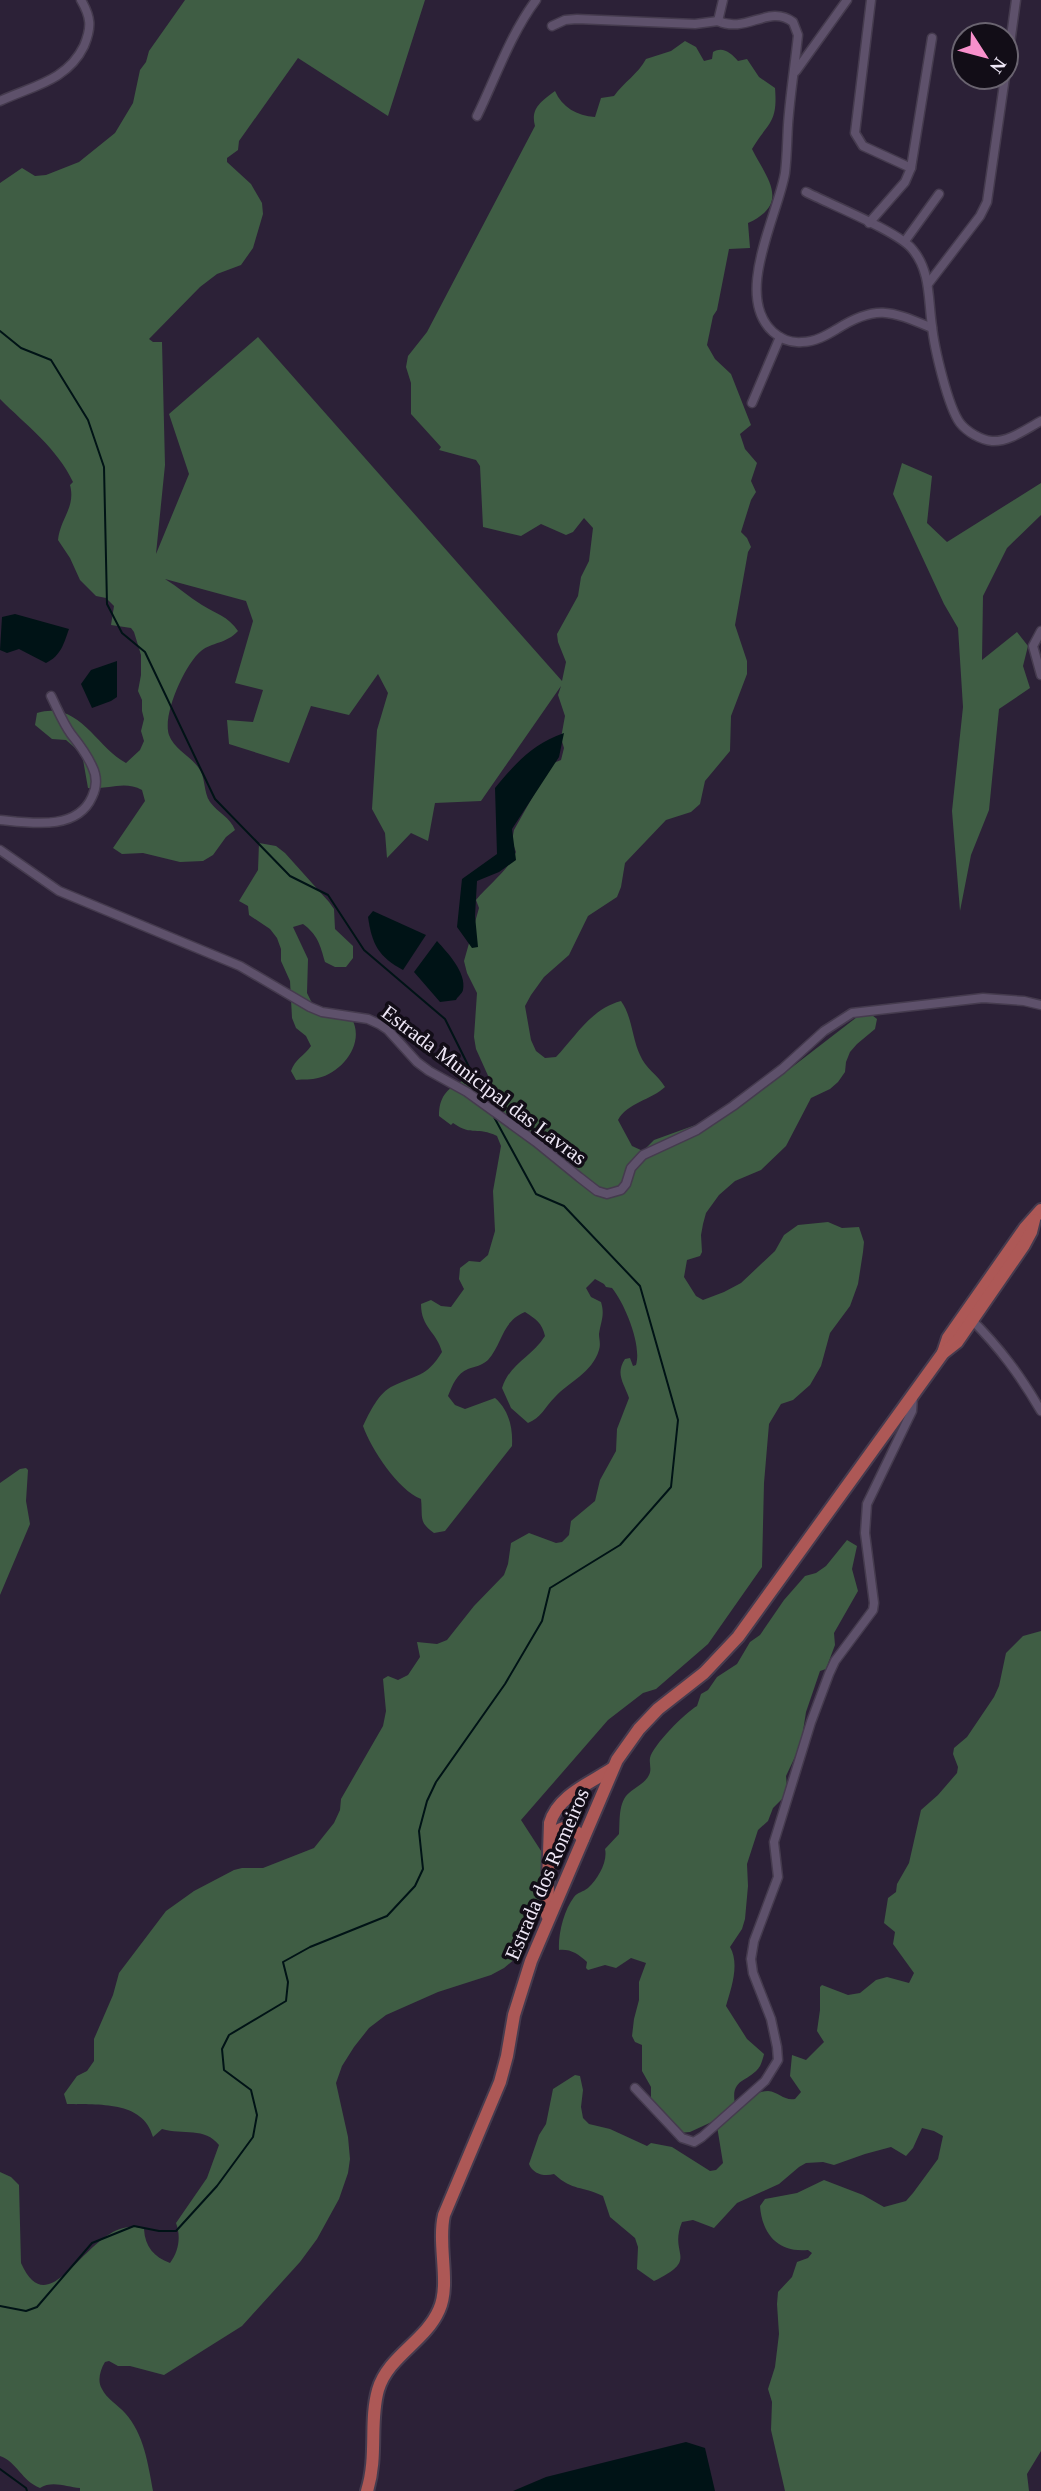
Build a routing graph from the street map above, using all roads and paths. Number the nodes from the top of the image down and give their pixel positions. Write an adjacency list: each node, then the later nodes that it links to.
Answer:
1 (81, 0): 13 (street)
2 (536, 0): 14 (street)
3 (723, 0): 7 (street)
4 (847, 0): 11 (street)
5 (871, 0): 15 (street)
6 (1016, 0): 8 (street)
7 (718, 21): 9 (street); 11 (street)
8 (1013, 21)
9 (552, 26)
10 (932, 38): 15 (street)
11 (794, 74): 22 (street)
12 (1004, 91): 20 (street)
13 (0, 101)
14 (477, 116)
15 (911, 169): 18 (street)
16 (806, 192): 18 (street)
17 (939, 194): 19 (street)
18 (869, 223): 19 (street)
19 (905, 241): 20 (street)
20 (928, 284): 21 (street)
21 (932, 328): 22 (street); 24 (street)
22 (780, 337): 23 (street)
23 (752, 403)
24 (1041, 421)
25 (1041, 631): 26 (street)
26 (1041, 675)
27 (51, 696): 28 (street)
28 (0, 820)
29 (0, 850): 30 (street, Estrada Municipal das Lavras)
30 (1041, 1004)
31 (1037, 1215): 32 (main road, Estrada dos Romeiros)
32 (968, 1317): 33 (main road, Estrada dos Romeiros); 34 (street)
33 (914, 1394): 35 (main road, Estrada dos Romeiros); 39 (street)
34 (1041, 1411)
35 (614, 1768): 36 (main road); 37 (main road, Estrada dos Romeiros)
36 (550, 1837): 37 (main road); 38 (main road)
37 (583, 1839): 38 (main road, Estrada dos Romeiros)
38 (546, 1922): 40 (main road, Estrada dos Romeiros)
39 (635, 2088)
40 (366, 2491)

